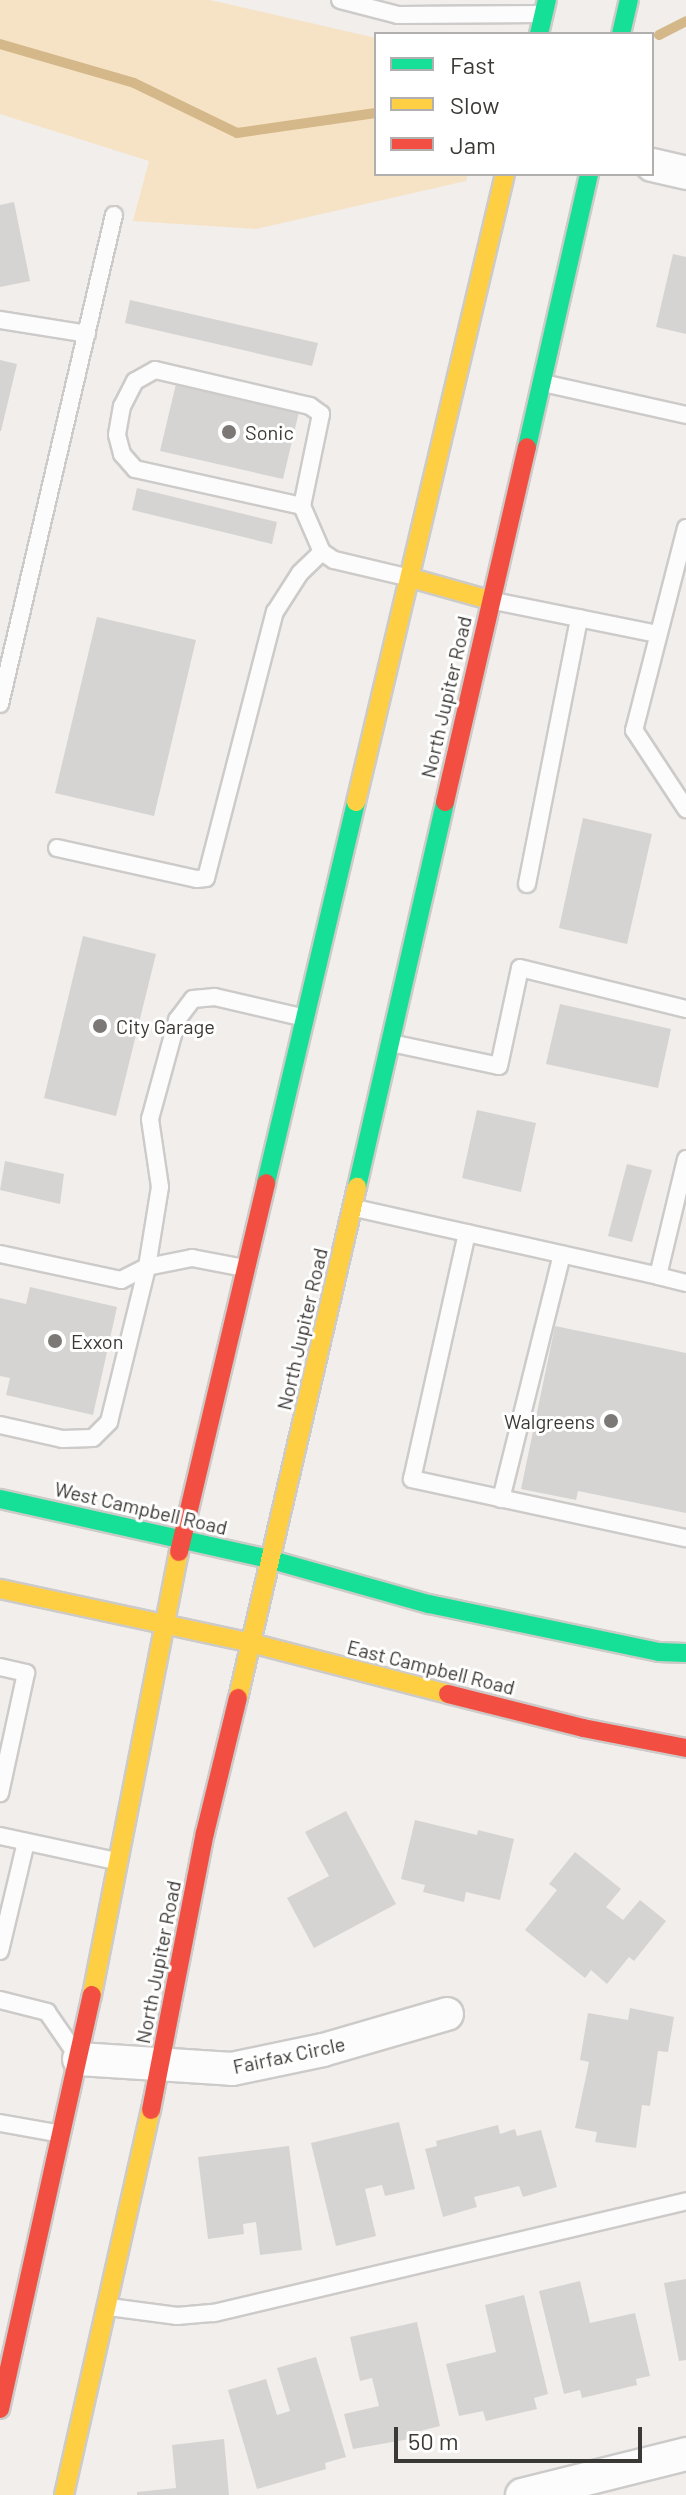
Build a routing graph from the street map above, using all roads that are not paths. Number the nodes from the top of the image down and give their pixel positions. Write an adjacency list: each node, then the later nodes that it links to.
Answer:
1 (340, 0): 3 (lane)
2 (629, 0): 5 (main road)
3 (546, 7): 4 (main road)
4 (540, 32)
5 (621, 32)
6 (654, 165): 7 (street)
7 (686, 173)
8 (505, 176): 18 (main road)
9 (589, 176): 13 (main road, North Jupiter Road)
10 (114, 215): 12 (lane)
11 (0, 320): 12 (lane)
12 (87, 334): 22 (lane)
13 (542, 383): 14 (lane); 19 (main road, North Jupiter Road)
14 (686, 415)
15 (302, 506): 15 (lane); 17 (lane)
16 (686, 528): 21 (lane)
17 (322, 552): 18 (lane); 24 (lane)
18 (411, 578): 19 (main road); 27 (main road)
19 (490, 600): 20 (lane); 28 (main road, North Jupiter Road)
20 (579, 618): 21 (lane); 25 (lane)
21 (657, 634): 23 (lane)
22 (0, 704)
23 (686, 809)
24 (57, 848)
25 (527, 884)
26 (686, 1009): 28 (lane)
27 (307, 1018): 34 (lane); 35 (main road)
28 (389, 1043): 30 (main road, North Jupiter Road)
29 (686, 1159): 36 (lane)
30 (352, 1208): 31 (lane); 43 (main road, North Jupiter Road)
31 (467, 1233): 33 (lane); 40 (lane)
32 (0, 1254): 34 (lane)
33 (562, 1255): 36 (lane); 40 (lane)
34 (147, 1267): 35 (lane); 38 (lane)
35 (246, 1268): 42 (main road)
36 (658, 1276): 37 (lane)
37 (686, 1283)
38 (0, 1425)
39 (0, 1499): 42 (main road, West Campbell Road)
40 (501, 1499): 41 (lane)
41 (686, 1538)
42 (181, 1540): 43 (main road, West Campbell Road); 45 (main road)
43 (272, 1560): 46 (main road, North Jupiter Road); 47 (main road)
44 (0, 1589): 45 (main road)
45 (165, 1627): 46 (main road, East Campbell Road); 53 (main road)
46 (251, 1643): 49 (main road, East Campbell Road); 58 (main road, North Jupiter Road)
47 (686, 1653)
48 (0, 1667): 50 (lane)
49 (686, 1748)
50 (0, 1793)
51 (0, 1836): 52 (lane)
52 (26, 1842): 53 (lane); 54 (lane)
53 (118, 1862): 57 (main road)
54 (1, 1945)
55 (0, 2000): 57 (lane)
56 (447, 2014): 58 (street, Fairfax Circle)
57 (79, 2059): 58 (street, Fairfax Circle); 60 (main road)
58 (161, 2067): 62 (main road, North Jupiter Road)
59 (0, 2123): 60 (lane)
60 (62, 2134): 63 (main road)
61 (686, 2201): 62 (lane)
62 (107, 2306): 65 (main road, North Jupiter Road)
63 (0, 2409)
64 (686, 2454): 66 (street)
65 (64, 2495)
66 (522, 2495)

